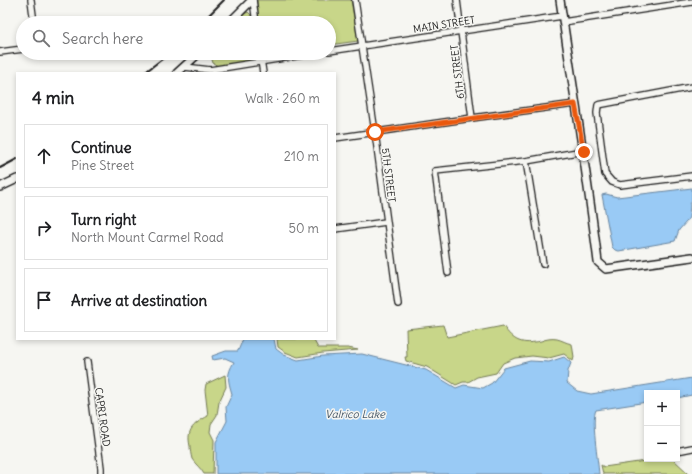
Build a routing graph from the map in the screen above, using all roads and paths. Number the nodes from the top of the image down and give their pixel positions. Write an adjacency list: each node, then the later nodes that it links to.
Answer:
1 (31, 0): 7 (street)
2 (252, 0): 8 (street); 9 (street)
3 (355, 0): 12 (street, 5TH STREET)
4 (457, 0): 11 (street, 6TH STREET)
5 (560, 0): 10 (street)
6 (692, 2): 10 (street, MAIN STREET)
7 (33, 16)
8 (236, 16)
9 (255, 16)
10 (563, 19): 11 (street, MAIN STREET); 23 (street)
11 (461, 31): 12 (street, MAIN STREET); 24 (street, 6TH STREET)
12 (362, 46): 14 (street, MAIN STREET); 25 (street, 5TH STREET)
13 (16, 49): 15 (street)
14 (336, 50)
15 (0, 52)
16 (192, 60): 19 (street)
17 (269, 60): 18 (street)
18 (262, 61): 19 (street); 21 (street)
19 (185, 67): 20 (street)
20 (178, 72)
21 (263, 72)
22 (692, 87): 29 (street)
23 (575, 104): 24 (street); 27 (street)
24 (472, 118): 25 (street)
25 (375, 132): 26 (street); 32 (street, 5TH STREET)
26 (336, 138)
27 (584, 152): 28 (street); 34 (street)
28 (526, 161): 35 (street); 36 (street)
29 (692, 176)
30 (16, 179): 31 (street)
31 (0, 187)
32 (386, 222): 33 (street); 37 (street, 5TH STREET)
33 (336, 229)
34 (692, 257)
35 (543, 264)
36 (448, 273)
37 (398, 304)
38 (86, 362): 41 (street, CAPRI ROAD)
39 (692, 448): 40 (street)
40 (680, 450)
41 (101, 474)

